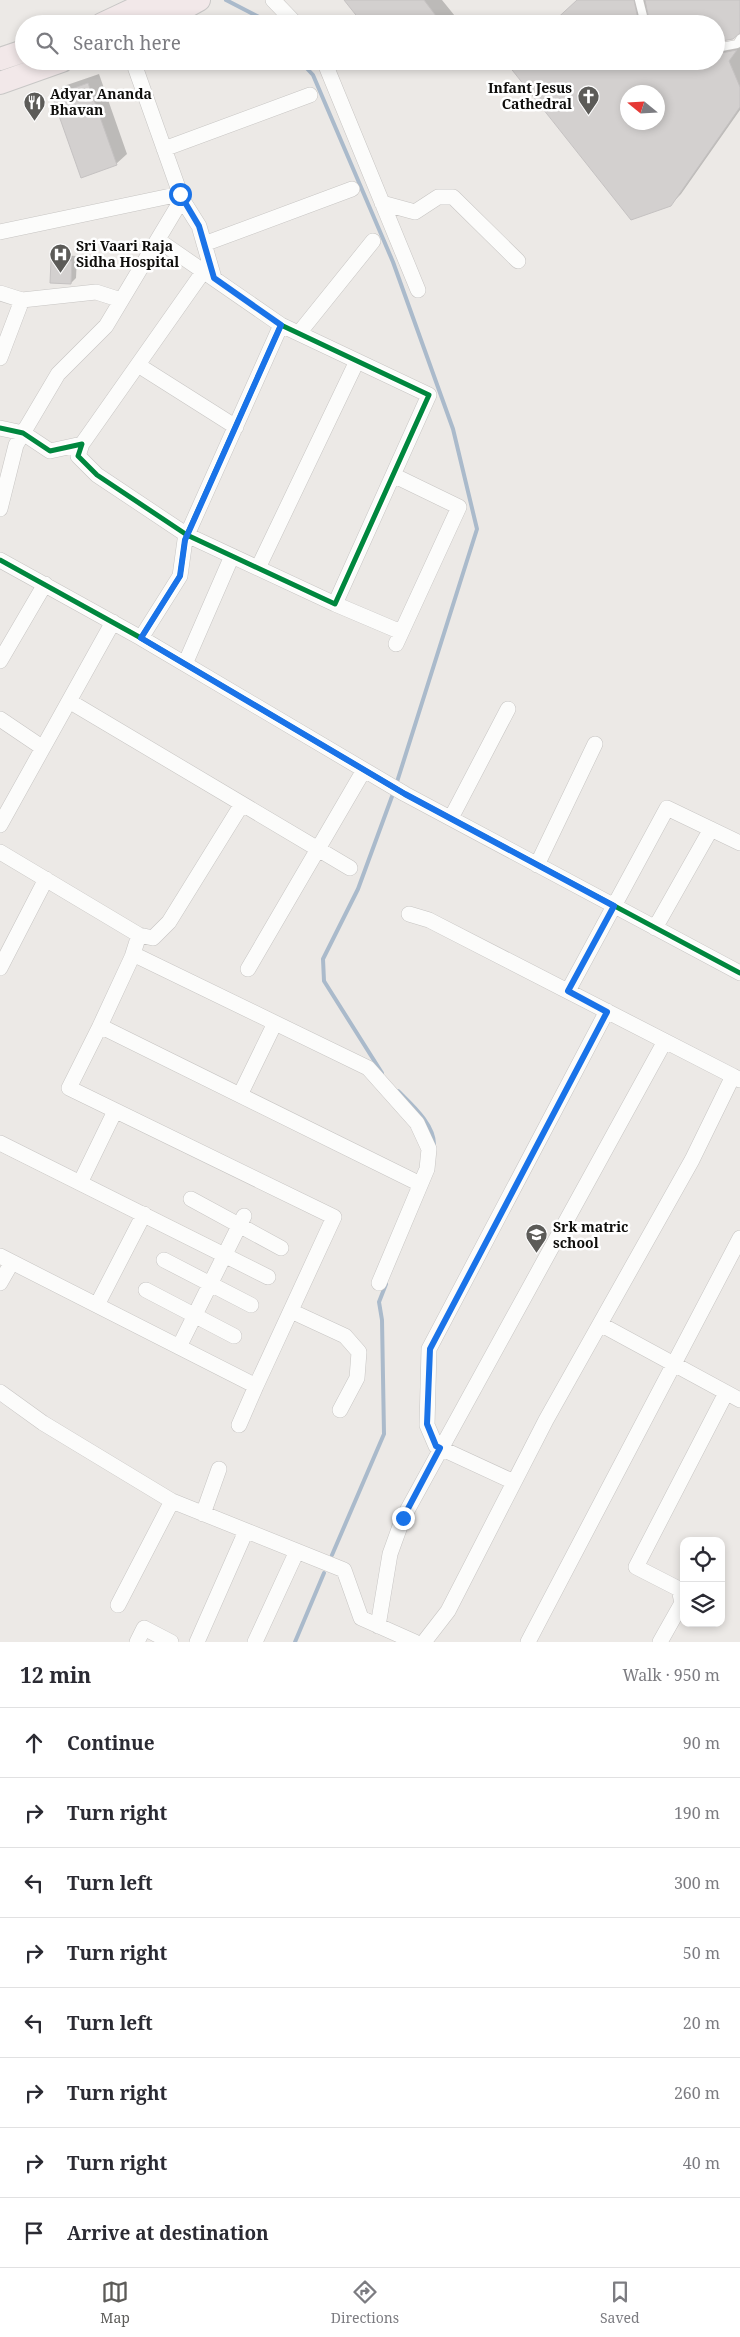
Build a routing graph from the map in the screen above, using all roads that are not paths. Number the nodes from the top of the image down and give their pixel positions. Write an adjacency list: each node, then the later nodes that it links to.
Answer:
1 (175, 0): 5 (main road)
2 (199, 0): 7 (main road)
3 (273, 0): 8 (street)
4 (638, 0): 9 (lane)
5 (138, 8): 6 (main road)
6 (122, 15)
7 (172, 15)
8 (287, 15)
9 (642, 15)
10 (740, 39): 11 (lane)
11 (725, 46)
12 (15, 54): 13 (main road)
13 (0, 59)
14 (15, 66): 18 (main road)
15 (37, 70): 19 (main road)
16 (135, 70): 21 (street)
17 (328, 70): 24 (street)
18 (0, 72)
19 (0, 83)
20 (310, 95): 21 (street)
21 (164, 149): 23 (street)
22 (352, 189): 28 (street)
23 (181, 197): 25 (street); 26 (street); 28 (street)
24 (382, 203): 29 (street); 31 (street)
25 (0, 232)
26 (158, 240): 30 (street); 34 (street)
27 (373, 241): 36 (street)
28 (204, 244): 30 (street)
29 (518, 261)
30 (209, 275): 35 (street); 39 (street)
31 (418, 290)
32 (0, 293): 33 (street)
33 (22, 300): 34 (street); 37 (street)
34 (121, 300): 42 (street)
35 (281, 325): 36 (street); 40 (street)
36 (299, 333): 38 (street)
37 (0, 358)
38 (356, 361): 44 (street); 49 (street)
39 (138, 365): 40 (street); 43 (street)
40 (236, 426): 46 (street)
41 (0, 428): 42 (street)
42 (23, 434): 43 (street); 45 (street)
43 (82, 444): 46 (street)
44 (393, 475): 51 (street); 51 (street)
45 (0, 509)
46 (187, 535): 47 (street); 53 (street)
47 (232, 556): 49 (street); 55 (street)
48 (0, 560): 50 (street)
49 (258, 568): 51 (street)
50 (44, 584): 52 (street); 54 (street)
51 (335, 604)
52 (113, 622): 53 (street); 56 (street)
53 (141, 638): 55 (street)
54 (0, 662)
55 (185, 664): 61 (street)
56 (69, 702): 60 (street); 62 (street)
57 (508, 709): 63 (street)
58 (0, 719): 60 (street)
59 (595, 744): 69 (street)
60 (43, 748): 64 (street)
61 (364, 770): 63 (street); 67 (street)
62 (242, 804): 67 (street); 75 (street)
63 (451, 818): 69 (street)
64 (0, 825)
65 (711, 829): 66 (street); 72 (street); 74 (street)
66 (740, 843)
67 (319, 850): 70 (street); 78 (street)
68 (0, 852): 71 (street)
69 (537, 865): 72 (street)
70 (350, 868)
71 (46, 879): 75 (street); 77 (street)
72 (614, 906): 74 (street); 80 (street)
73 (409, 914): 80 (street)
74 (655, 928): 79 (street)
75 (139, 935): 76 (street)
76 (133, 954): 82 (street); 83 (street)
77 (0, 968)
78 (248, 969)
79 (740, 973)
80 (568, 991): 81 (street)
81 (607, 1012): 84 (street); 118 (street)
82 (275, 1023): 86 (street); 90 (street)
83 (100, 1026): 86 (street); 87 (street)
84 (665, 1041): 85 (street); 118 (street)
85 (737, 1078): 108 (street)
86 (240, 1095): 90 (street)
87 (115, 1110): 89 (street); 106 (street)
88 (0, 1143): 89 (street)
89 (80, 1183): 92 (street)
90 (420, 1184): 101 (street)
91 (191, 1199): 93 (street)
92 (144, 1214): 96 (street); 105 (street)
93 (241, 1221): 95 (street); 96 (street)
94 (740, 1238): 111 (street)
95 (281, 1248)
96 (224, 1255): 99 (street); 102 (street)
97 (6, 1259): 100 (street); 105 (street)
98 (164, 1260): 102 (street)
99 (268, 1277)
100 (0, 1283)
101 (380, 1283)
102 (210, 1284): 104 (street); 107 (street)
103 (146, 1290): 107 (street)
104 (251, 1305)
105 (97, 1306): 110 (street)
106 (291, 1311): 112 (street); 116 (street)
107 (194, 1316): 109 (street); 110 (street)
108 (600, 1324): 111 (street); 120 (street)
109 (234, 1336)
110 (179, 1347): 112 (street)
111 (674, 1364): 114 (street); 133 (street)
112 (256, 1386): 117 (street)
113 (0, 1392): 121 (street)
114 (726, 1392): 115 (street); 134 (street)
115 (740, 1400)
116 (340, 1410)
117 (238, 1425)
118 (440, 1448): 120 (street); 126 (street)
119 (219, 1469): 122 (street)
120 (514, 1482): 132 (street)
121 (172, 1501): 122 (street); 125 (street)
122 (203, 1514): 123 (street)
123 (246, 1531): 124 (street); 129 (street)
124 (297, 1551): 126 (street); 130 (street)
125 (118, 1605)
126 (378, 1626): 131 (street)
127 (138, 1642): 128 (street)
128 (171, 1642)
129 (197, 1642)
130 (255, 1642)
131 (415, 1642)
132 (424, 1642)
133 (528, 1642)
134 (660, 1642)

